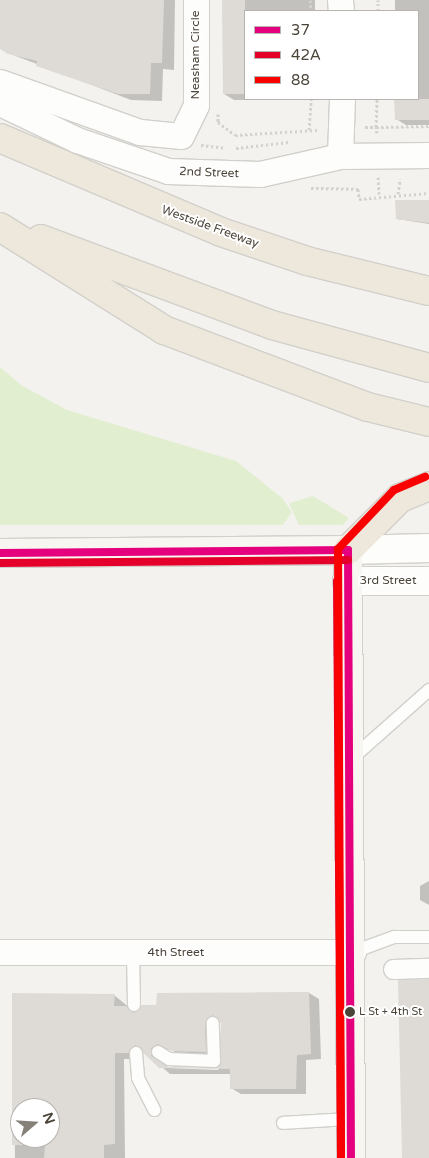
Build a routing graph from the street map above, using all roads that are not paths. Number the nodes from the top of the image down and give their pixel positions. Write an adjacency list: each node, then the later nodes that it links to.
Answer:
1 (196, 0): 2 (street, Neasham Circle)
2 (0, 82)
3 (342, 100): 7 (street)
4 (0, 103): 7 (street, 2nd Street)
5 (0, 138): 9 (highway, Westside Freeway)
6 (429, 155): 7 (street, 2nd Street)
7 (340, 156)
8 (0, 226): 10 (highway); 11 (highway)
9 (429, 291)
10 (429, 368)
11 (429, 422)
12 (429, 486): 14 (highway)
13 (429, 548): 14 (street)
14 (348, 550): 15 (main road); 16 (main road)
15 (0, 553)
16 (347, 581): 17 (street, 3rd Street); 19 (main road)
17 (429, 581)
18 (429, 690): 19 (lane)
19 (350, 760): 22 (main road)
20 (429, 937): 22 (lane)
21 (0, 952): 23 (street, 4th Street)
22 (353, 952): 23 (street, 4th Street); 31 (main road)
23 (133, 953): 26 (lane)
24 (429, 968): 25 (street)
25 (393, 969)
26 (134, 1006)
27 (213, 1023): 28 (lane)
28 (158, 1052)
29 (136, 1053): 30 (lane)
30 (154, 1110)
31 (351, 1119): 32 (lane); 33 (main road)
32 (283, 1122)
33 (351, 1158)

